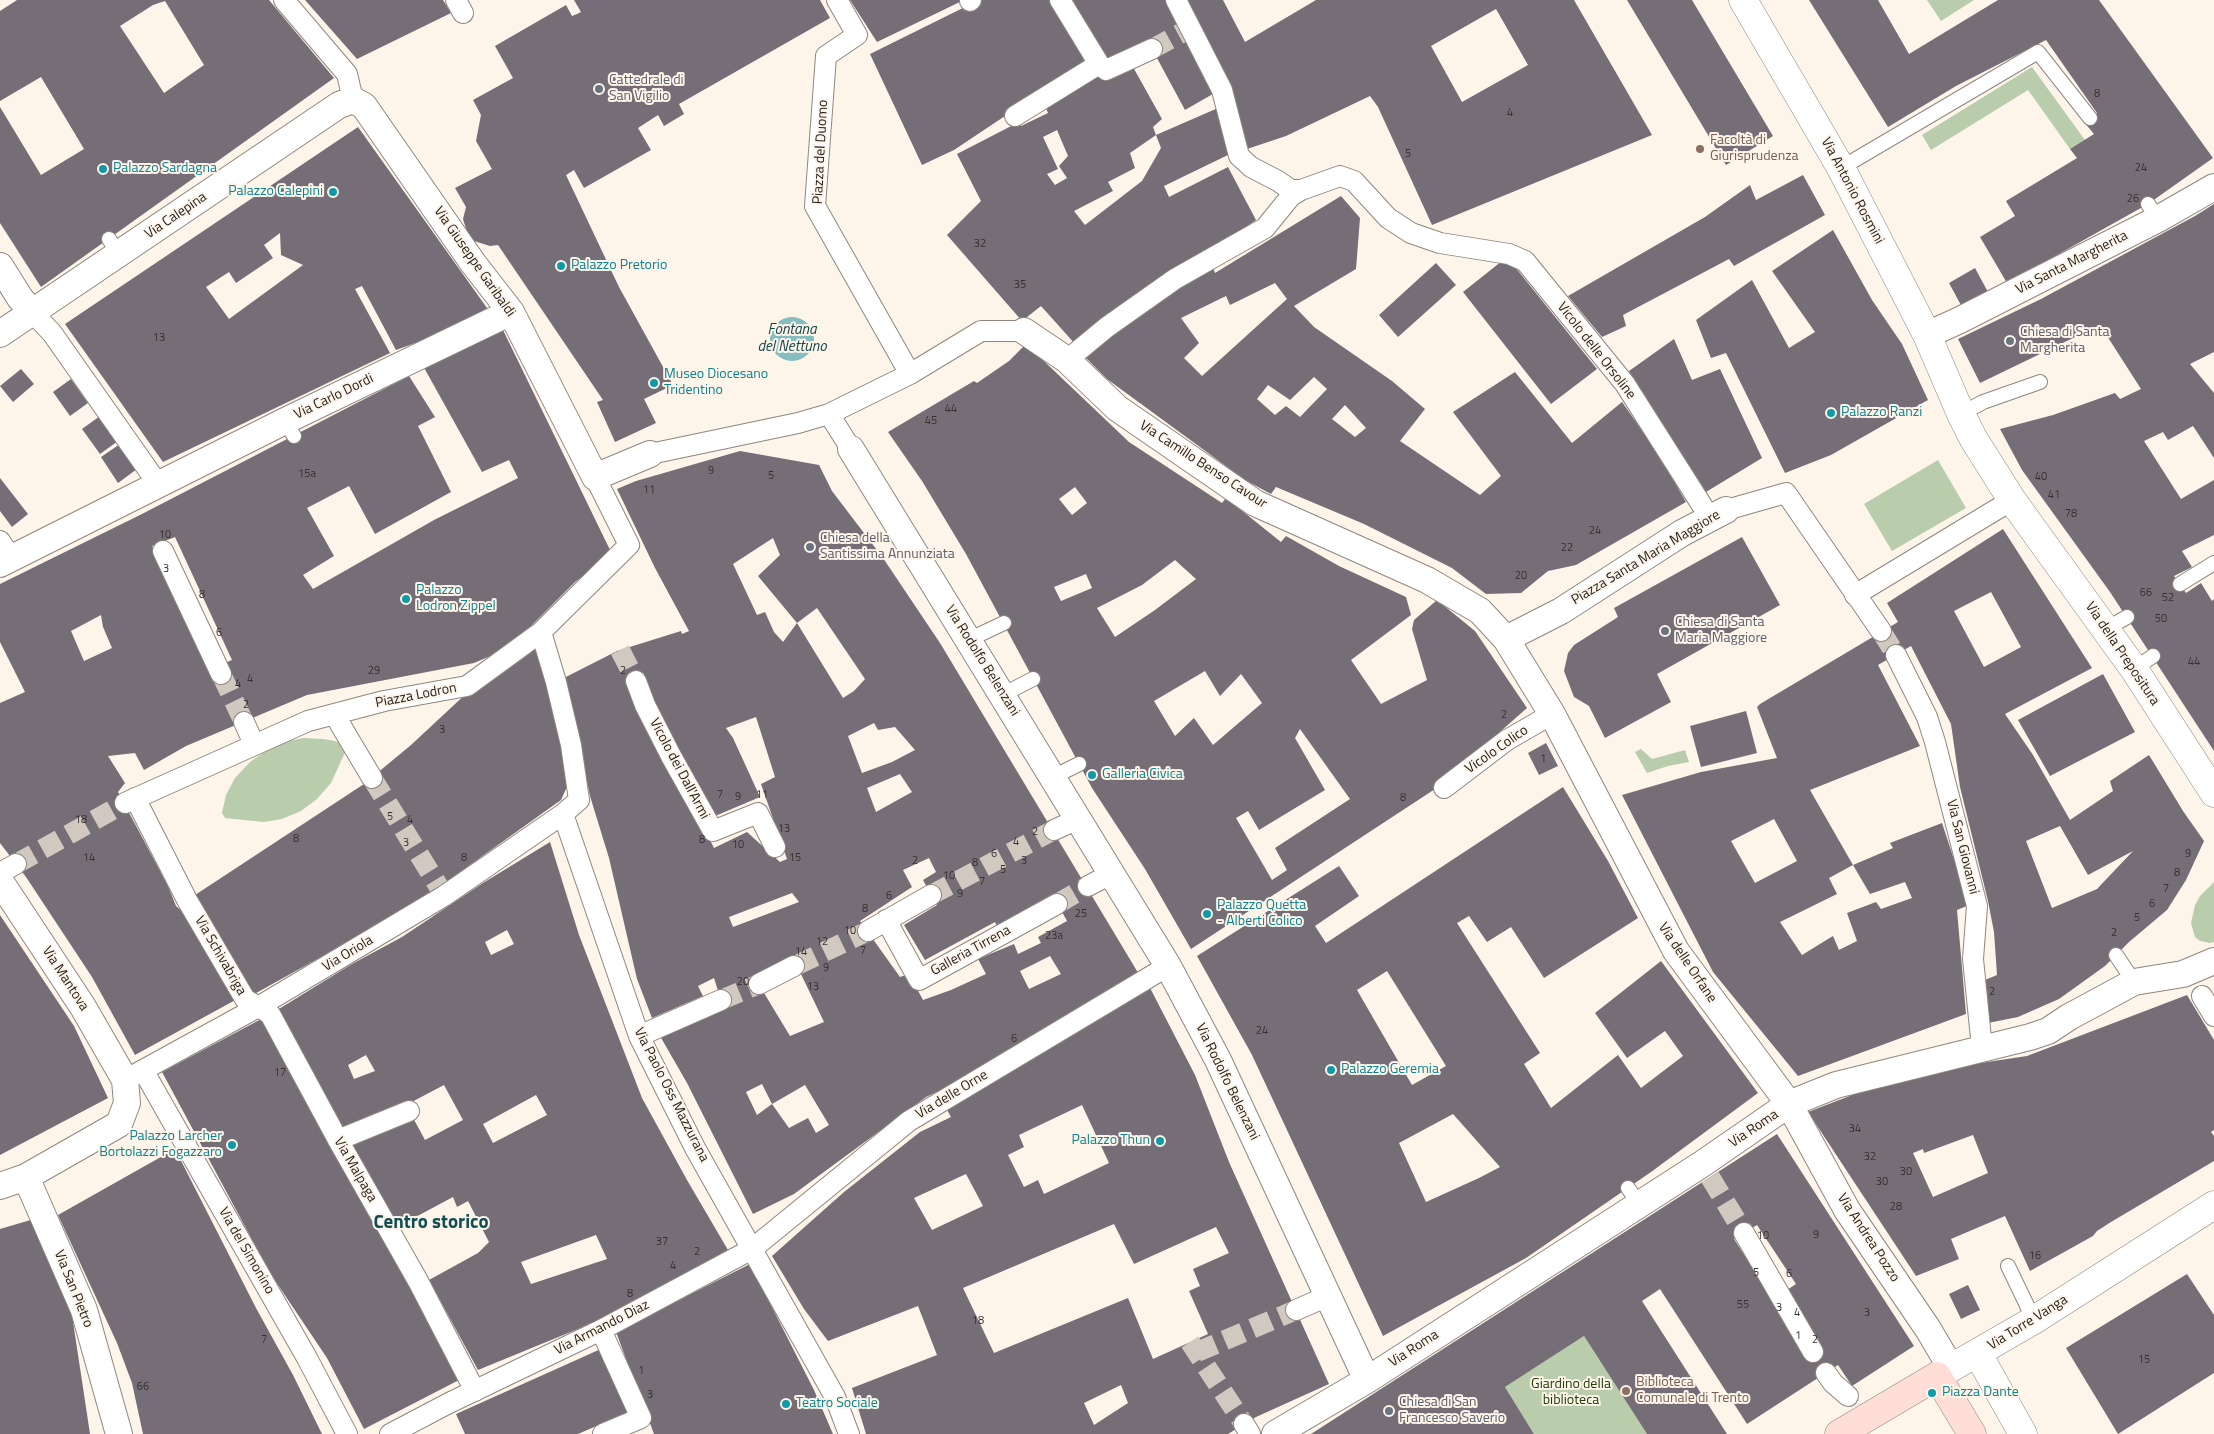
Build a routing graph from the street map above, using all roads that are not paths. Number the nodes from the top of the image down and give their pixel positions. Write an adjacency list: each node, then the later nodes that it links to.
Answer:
1 (284, 0): 8 (street)
2 (1060, 0): 7 (street)
3 (1176, 0): 13 (street)
4 (1744, 0): 11 (street, Via Antonio Rosmini)
5 (841, 7): 21 (street, Piazza del Duomo)
6 (1152, 49): 7 (street)
7 (1099, 64): 9 (street)
8 (353, 100): 15 (street, Via Giuseppe Garibaldi); 16 (street, Via Calepina)
9 (1015, 116)
10 (2090, 118): 11 (lane)
11 (1841, 168): 19 (street, Via Antonio Rosmini)
12 (2214, 187): 19 (street, Via Santa Margherita)
13 (1301, 190): 20 (street); 30 (street, Vicolo delle Orsoline)
14 (0, 266): 16 (street)
15 (511, 312): 27 (street, Via Giuseppe Garibaldi); 28 (street, Via Carlo Dordi)
16 (33, 313): 18 (street, Via Calepina); 28 (street)
17 (1024, 331): 20 (street, Via Camillo Benso Cavour); 21 (street)
18 (0, 334)
19 (1927, 335): 24 (street, Via Antonio Rosmini)
20 (1067, 360): 40 (street, Via Camillo Benso Cavour)
21 (910, 374): 23 (street)
22 (2040, 382): 24 (lane)
23 (829, 414): 25 (street); 26 (street)
24 (1961, 414): 29 (street)
25 (851, 449): 41 (street, Via Rodolfo Belenzani)
26 (650, 454): 27 (street)
27 (595, 478): 31 (street, Via Giuseppe Garibaldi)
28 (158, 484): 33 (street, Via Carlo Dordi)
29 (2019, 509): 36 (street); 55 (street, Via della Prepositura)
30 (1718, 514): 36 (street, Piazza Santa Maria Maggiore); 40 (street, Piazza Santa Maria Maggiore)
31 (630, 545): 39 (street, Piazza Lodron)
32 (164, 551): 43 (street)
33 (4, 554)
34 (2214, 563): 35 (lane)
35 (2180, 584)
36 (1855, 595): 38 (street)
37 (1004, 623): 41 (lane)
38 (1881, 631)
39 (541, 632): 47 (street, Piazza Lodron); 56 (street)
40 (1506, 639): 48 (street)
41 (968, 640): 46 (street, Via Rodolfo Belenzani)
42 (1896, 654): 77 (street, Via San Giovanni)
43 (221, 674)
44 (1033, 679): 46 (lane)
45 (636, 681): 57 (street, Vicolo dei Dall'Armi)
46 (1002, 695): 52 (street, Via Rodolfo Belenzani)
47 (334, 714): 50 (street, Piazza Lodron); 53 (street)
48 (1552, 714): 54 (street, Vicolo Colico); 79 (street, Via delle Orfane)
49 (244, 722): 50 (street)
50 (254, 744): 62 (street, Piazza Lodron)
51 (1079, 764): 52 (lane)
52 (1053, 776): 59 (street, Via Rodolfo Belenzani)
53 (372, 778)
54 (1444, 788)
55 (2214, 793)
56 (563, 814): 74 (street, Via Oriola); 76 (street, Via Paolo Oss Mazzurana)
57 (775, 847)
58 (8, 871): 78 (street, Via Mantova)
59 (1112, 874): 60 (street); 69 (street, Via Rodolfo Belenzani)
60 (1088, 886)
61 (931, 895): 64 (street)
62 (187, 900): 74 (street, Via Schivabriga)
63 (1057, 904): 64 (street, Galleria Tirrena)
64 (886, 920): 65 (street)
65 (868, 931)
66 (2116, 955): 70 (lane)
67 (2214, 961): 70 (street, Via Roma)
68 (794, 966): 71 (street)
69 (1168, 966): 86 (street, Via delle Orne); 88 (street, Via Rodolfo Belenzani)
70 (2134, 982): 77 (street, Via Roma)
71 (759, 984)
72 (2202, 996): 75 (street)
73 (721, 1000): 76 (street)
74 (258, 1007): 78 (street, Via Oriola); 81 (street, Via Malpaga)
75 (2214, 1016)
76 (639, 1036): 86 (street, Via Paolo Oss Mazzurana)
77 (1982, 1048): 79 (street, Via Roma)
78 (134, 1075): 82 (street); 100 (street, Via del Simonino)
79 (1789, 1104): 94 (street, Via Andrea Pozzo); 96 (street, Via Roma)
80 (409, 1111): 81 (street)
81 (338, 1140): 97 (street, Via Malpaga)
82 (26, 1177): 83 (street); 99 (street, Via San Pietro)
83 (0, 1186)
84 (2214, 1205): 90 (street, Via Torre Vanga)
85 (1744, 1233): 92 (street)
86 (752, 1248): 91 (street, Via Armando Diaz); 103 (street, Via Paolo Oss Mazzurana)
87 (2008, 1266): 90 (lane)
88 (1328, 1296): 89 (street); 96 (street, Via Rodolfo Belenzani)
89 (1296, 1310)
90 (2034, 1320): 93 (street, Via Torre Vanga)
91 (601, 1330): 97 (street, Via Armando Diaz); 102 (street)
92 (1813, 1352)
93 (1978, 1354): 94 (street, Via Torre Vanga); 107 (street)
94 (1944, 1372): 105 (main road, Via Torre Vanga); 106 (main road)
95 (1826, 1373): 98 (street)
96 (1367, 1380): 104 (street, Via Roma)
97 (474, 1391): 101 (street, Via Armando Diaz)
98 (1848, 1396)
99 (119, 1434)
100 (347, 1434)
101 (390, 1434)
102 (603, 1434)
103 (849, 1434)
104 (1275, 1434)
105 (1840, 1434)
106 (1972, 1434)
107 (2023, 1434)

